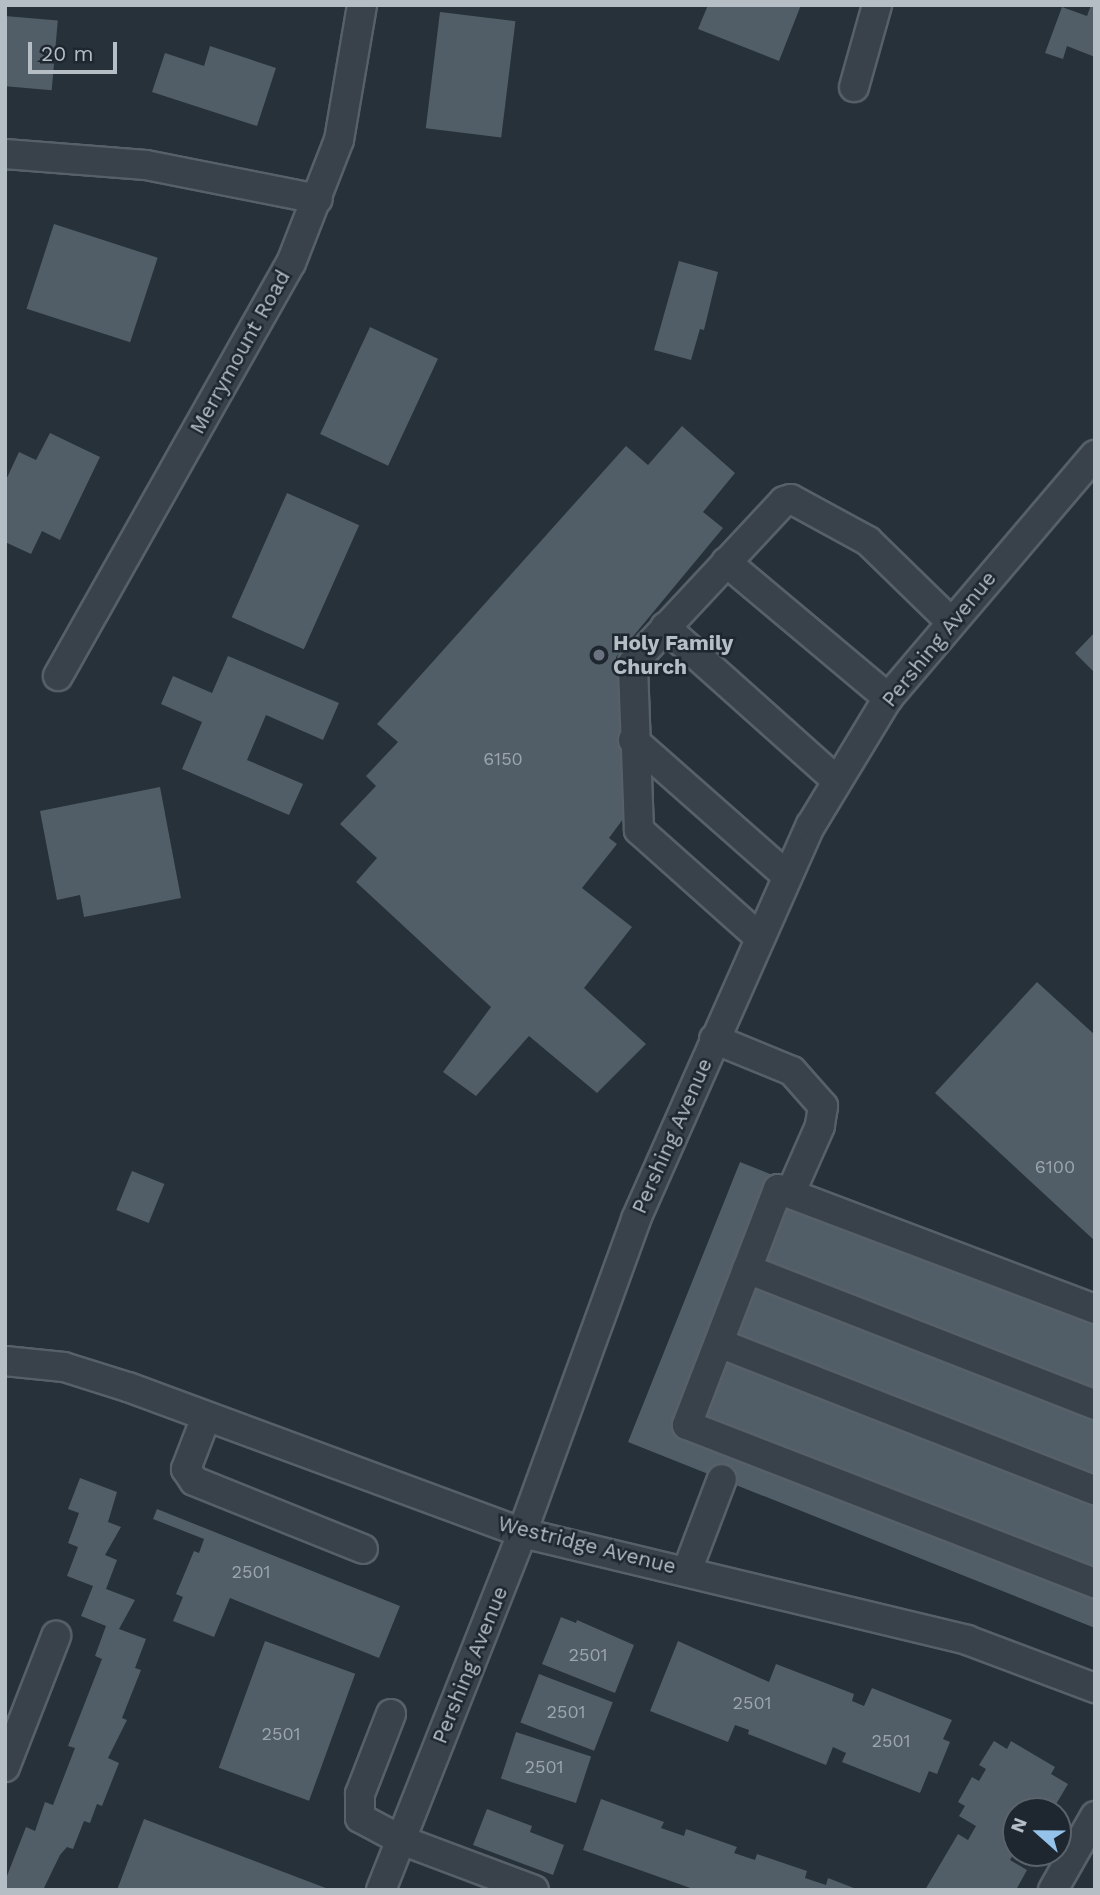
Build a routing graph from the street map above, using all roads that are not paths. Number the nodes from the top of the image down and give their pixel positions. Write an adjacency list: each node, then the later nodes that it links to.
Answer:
1 (362, 5): 5 (street, Merrymount Road)
2 (877, 5): 3 (street)
3 (854, 88)
4 (5, 154): 5 (street)
5 (318, 199): 10 (street, Merrymount Road)
6 (1095, 455): 8 (street, Pershing Avenue)
7 (726, 562): 8 (street); 9 (street); 11 (street)
8 (951, 622): 11 (street, Pershing Avenue)
9 (665, 627): 12 (street); 13 (street)
10 (58, 676)
11 (888, 698): 13 (street, Pershing Avenue)
12 (634, 740): 14 (street); 15 (street)
13 (836, 780): 14 (street, Pershing Avenue)
14 (786, 875): 15 (street, Pershing Avenue)
15 (759, 937): 16 (street, Pershing Avenue)
16 (714, 1039): 17 (street); 26 (street, Pershing Avenue)
17 (794, 1185)
18 (747, 1269): 19 (street); 20 (street); 22 (street)
19 (1095, 1309)
20 (719, 1343): 25 (street); 29 (street)
21 (5, 1361): 23 (street, Westridge Avenue)
22 (1095, 1405)
23 (206, 1417): 26 (street, Westridge Avenue); 27 (street)
24 (722, 1479): 28 (street)
25 (1095, 1490)
26 (523, 1532): 28 (street, Westridge Avenue); 35 (street, Pershing Avenue)
27 (363, 1549)
28 (687, 1571): 31 (street, Westridge Avenue)
29 (1095, 1583)
30 (56, 1636): 33 (street)
31 (1095, 1688)
32 (391, 1714): 35 (street)
33 (5, 1768)
34 (1095, 1816): 38 (street)
35 (401, 1840): 36 (street, Pershing Avenue); 37 (street)
36 (381, 1890)
37 (534, 1890)
38 (1052, 1890)

